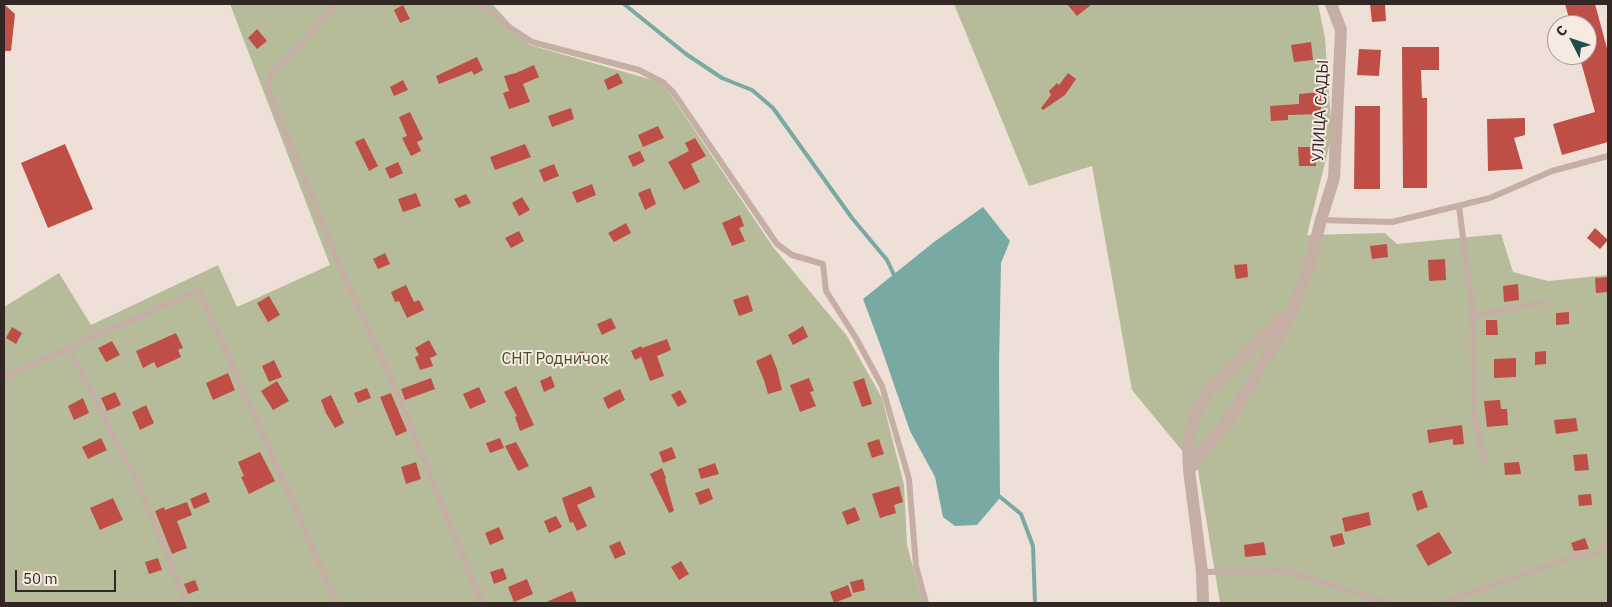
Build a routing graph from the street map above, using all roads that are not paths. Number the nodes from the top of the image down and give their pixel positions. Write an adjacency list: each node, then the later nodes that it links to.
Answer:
1 (336, 4): 18 (lane)
2 (481, 4): 19 (lane)
3 (1331, 4): 6 (street, УЛИЦА САДЫ)
4 (1608, 156): 5 (lane)
5 (1459, 206): 6 (lane); 9 (lane)
6 (1321, 220): 8 (street, УЛИЦА САДЫ)
7 (1544, 302): 9 (lane)
8 (1292, 310): 13 (street, УЛИЦА САДЫ); 13 (street)
9 (1473, 316): 12 (lane)
10 (68, 347): 11 (lane); 16 (lane); 17 (lane)
11 (4, 377)
12 (1485, 462)
13 (1189, 470): 15 (street)
14 (1608, 541): 22 (lane)
15 (1202, 572): 20 (street); 21 (lane)
16 (186, 603)
17 (337, 603)
18 (482, 603)
19 (926, 603)
20 (1203, 603)
21 (1389, 603)
22 (1442, 603)

